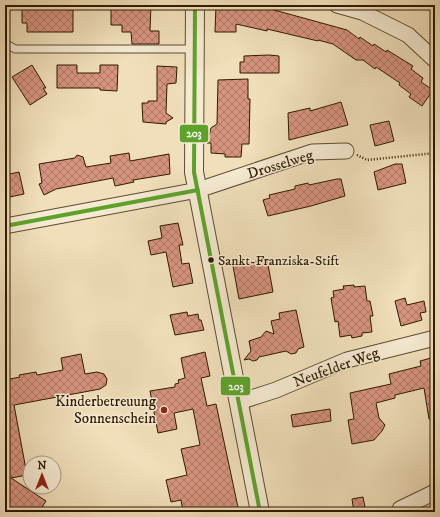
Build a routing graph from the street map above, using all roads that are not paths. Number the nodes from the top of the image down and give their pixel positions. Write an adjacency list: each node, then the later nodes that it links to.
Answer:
1 (195, 5): 4 (street)
2 (336, 5): 5 (street)
3 (5, 43): 4 (lane)
4 (194, 49): 7 (street)
5 (435, 60)
6 (346, 151): 7 (street, Drosselweg)
7 (198, 190): 8 (street, Drosselweg); 10 (street)
8 (5, 226)
9 (435, 338): 10 (street, Neufelder Weg)
10 (239, 402): 13 (street)
11 (435, 492): 12 (street)
12 (400, 509)
13 (260, 512)

